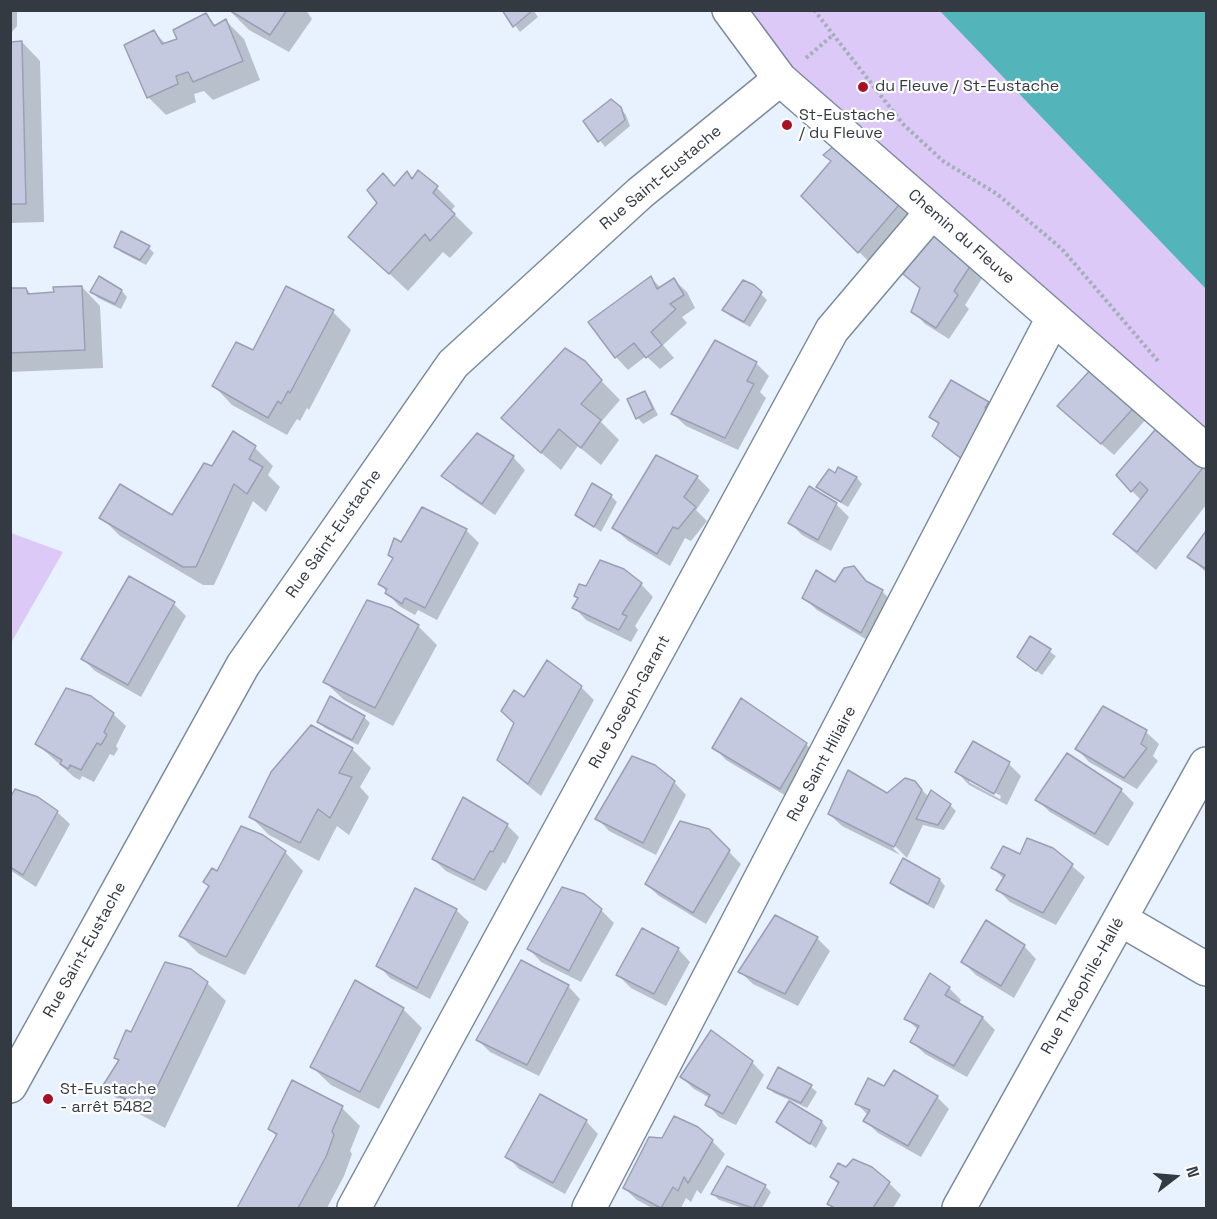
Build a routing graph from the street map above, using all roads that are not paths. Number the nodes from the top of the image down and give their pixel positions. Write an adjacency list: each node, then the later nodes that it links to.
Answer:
1 (729, 10): 2 (street, Chemin du Fleuve)
2 (780, 79): 3 (street, Chemin du Fleuve); 9 (street, Rue Saint-Eustache)
3 (932, 212): 4 (street, Chemin du Fleuve); 10 (street, Rue Joseph-Garant)
4 (1053, 318): 5 (street, Chemin du Fleuve); 11 (street, Rue Saint Hiliaire)
5 (1206, 451)
6 (1206, 764): 7 (street, Rue Théophile-Hallé)
7 (1120, 919): 8 (street); 12 (street, Rue Théophile-Hallé)
8 (1206, 969)
9 (10, 1086)
10 (354, 1209)
11 (589, 1209)
12 (959, 1209)

